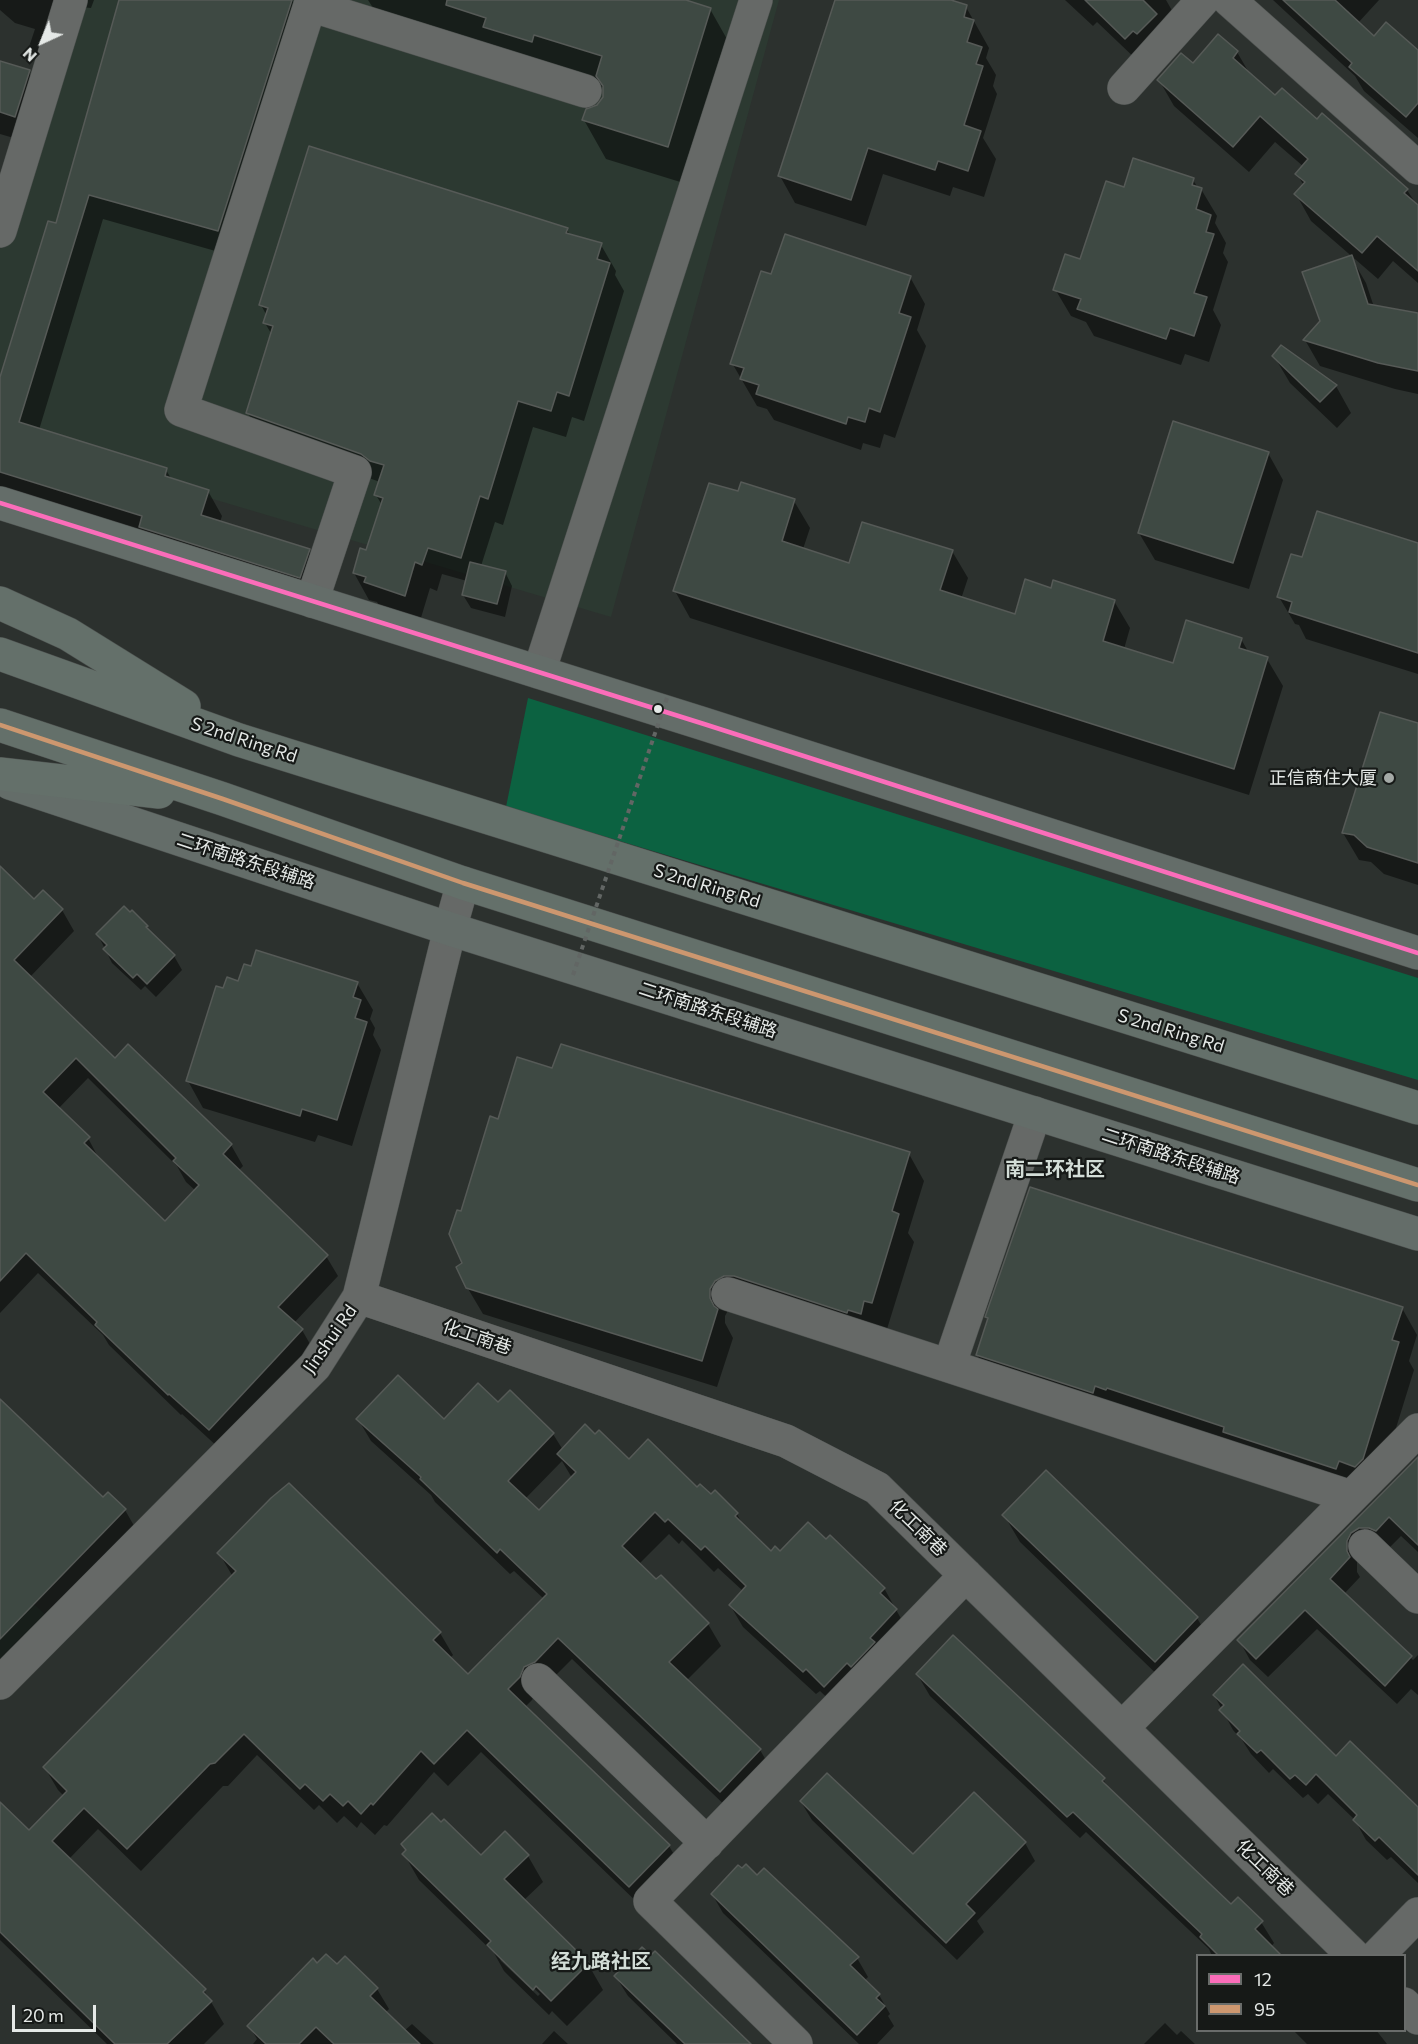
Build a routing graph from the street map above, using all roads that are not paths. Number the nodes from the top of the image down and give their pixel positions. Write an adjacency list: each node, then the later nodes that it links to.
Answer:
1 (71, 0): 8 (street)
2 (756, 0): 13 (street)
3 (1203, 0): 5 (street)
4 (1229, 0): 7 (street)
5 (1124, 88)
6 (585, 92): 10 (street)
7 (1418, 168)
8 (0, 231)
9 (0, 503): 10 (main road)
10 (312, 601): 13 (main road)
11 (0, 603): 15 (highway)
12 (0, 654): 15 (highway, S 2nd Ring Rd)
13 (539, 672): 21 (main road)
14 (0, 725): 18 (highway)
15 (239, 740): 22 (highway, S 2nd Ring Rd)
16 (0, 774): 18 (highway)
17 (0, 779): 20 (main road, 二环南路东段辅路)
18 (223, 799): 19 (highway)
19 (464, 883): 20 (street, Jinshui Rd); 24 (highway)
20 (450, 929): 23 (main road, 二环南路东段辅路); 27 (street, Jinshui Rd)
21 (1418, 953)
22 (1418, 1108)
23 (1035, 1113): 25 (main road, 二环南路东段辅路); 28 (street)
24 (1418, 1185)
25 (1418, 1234)
26 (729, 1294): 28 (street)
27 (359, 1297): 32 (street, 化工南巷); 35 (street, Jinshui Rd)
28 (949, 1366): 30 (street)
29 (1418, 1430): 30 (street)
30 (1351, 1497): 36 (street)
31 (1365, 1546): 33 (street)
32 (966, 1575): 36 (street, 化工南巷); 37 (street)
33 (1418, 1597)
34 (538, 1680): 37 (street)
35 (0, 1683)
36 (1122, 1728): 39 (street, 化工南巷)
37 (707, 1843): 43 (street)
38 (1418, 1914): 40 (street)
39 (1352, 1954)
40 (1379, 1954)
41 (1406, 2006): 42 (street)
42 (1418, 2018)
43 (795, 2044)

